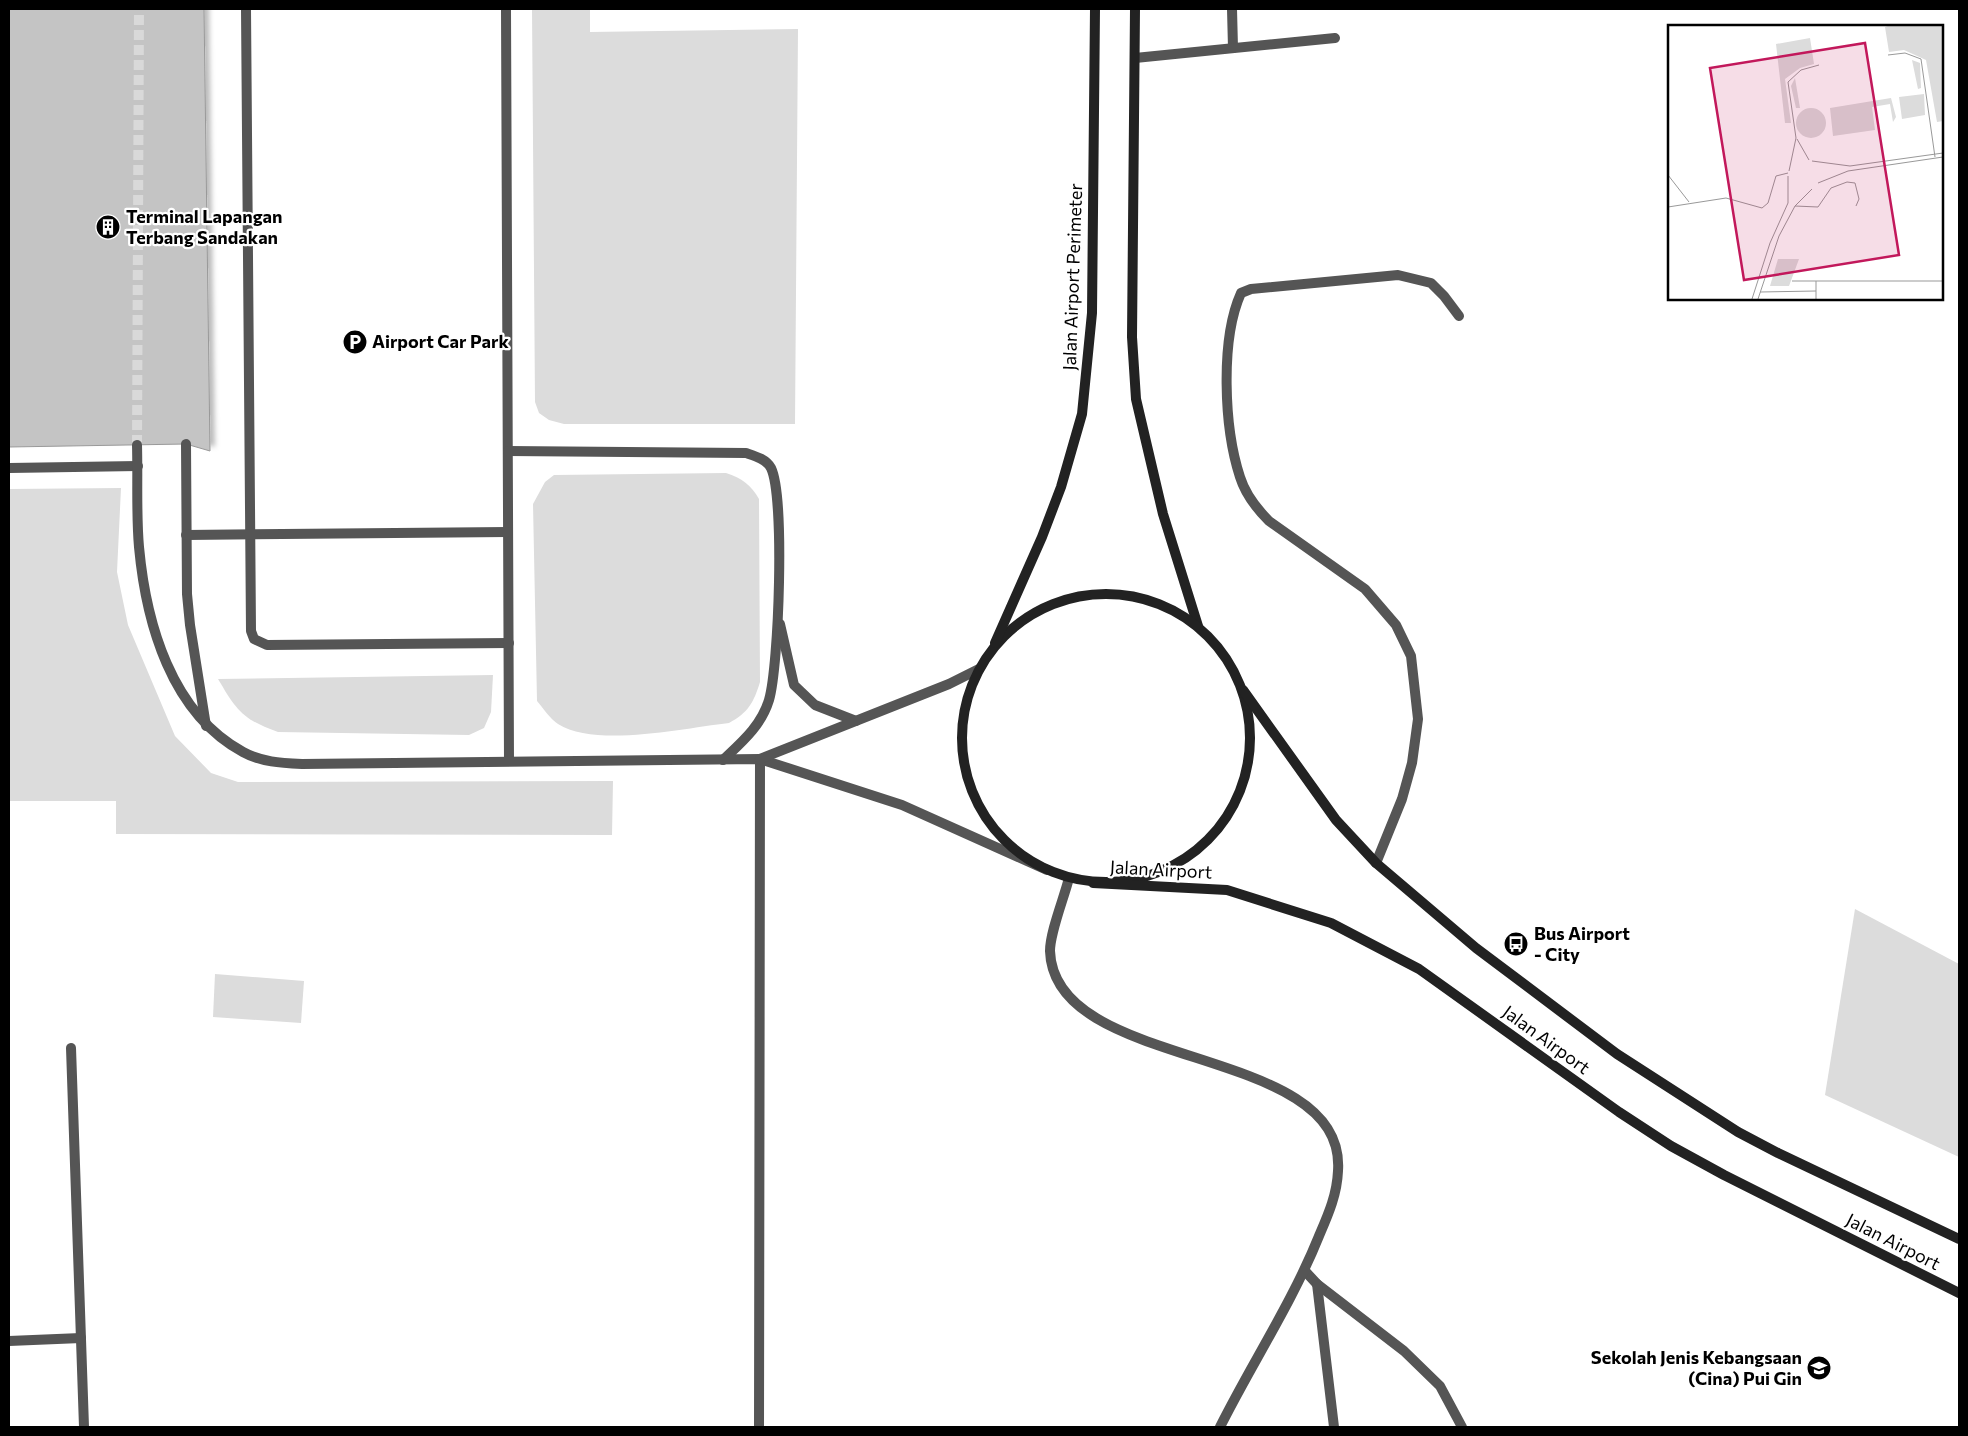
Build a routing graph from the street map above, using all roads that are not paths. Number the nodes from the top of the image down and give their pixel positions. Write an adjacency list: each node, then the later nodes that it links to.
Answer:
1 (246, 9): 17 (street)
2 (506, 9): 12 (street)
3 (1096, 9): 21 (main road, Jalan Airport Perimeter)
4 (1135, 9): 8 (main road)
5 (1232, 9): 7 (street)
6 (1335, 38): 7 (street)
7 (1233, 48): 8 (street)
8 (1135, 58): 19 (main road)
9 (1459, 316): 29 (street)
10 (186, 444): 16 (street)
11 (138, 445): 13 (street)
12 (508, 451): 15 (street); 18 (street)
13 (138, 466): 14 (street); 25 (street)
14 (9, 468)
15 (508, 532): 17 (street); 20 (street)
16 (186, 535): 17 (street); 25 (street)
17 (250, 535): 20 (street)
18 (778, 616): 24 (street); 27 (street)
19 (1198, 626): 21 (main road); 23 (main road)
20 (509, 644): 28 (street)
21 (992, 649): 22 (main road)
22 (979, 669): 24 (street); 30 (main road)
23 (1242, 690): 29 (main road, Jalan Airport); 32 (main road)
24 (856, 721): 26 (street)
25 (207, 727): 28 (street)
26 (760, 759): 27 (street); 30 (street); 41 (street)
27 (723, 760): 28 (street)
28 (509, 762)
29 (1376, 863): 34 (main road, Jalan Airport)
30 (1047, 870): 31 (main road)
31 (1069, 878): 32 (main road); 35 (street)
32 (1093, 883): 37 (main road, Jalan Airport)
33 (71, 1048): 38 (street)
34 (1959, 1239)
35 (1305, 1271): 36 (street); 42 (street)
36 (1317, 1284): 43 (street); 44 (street)
37 (1959, 1293)
38 (81, 1338): 39 (street); 40 (street)
39 (9, 1341)
40 (84, 1427)
41 (759, 1427)
42 (1220, 1427)
43 (1334, 1427)
44 (1462, 1427)

